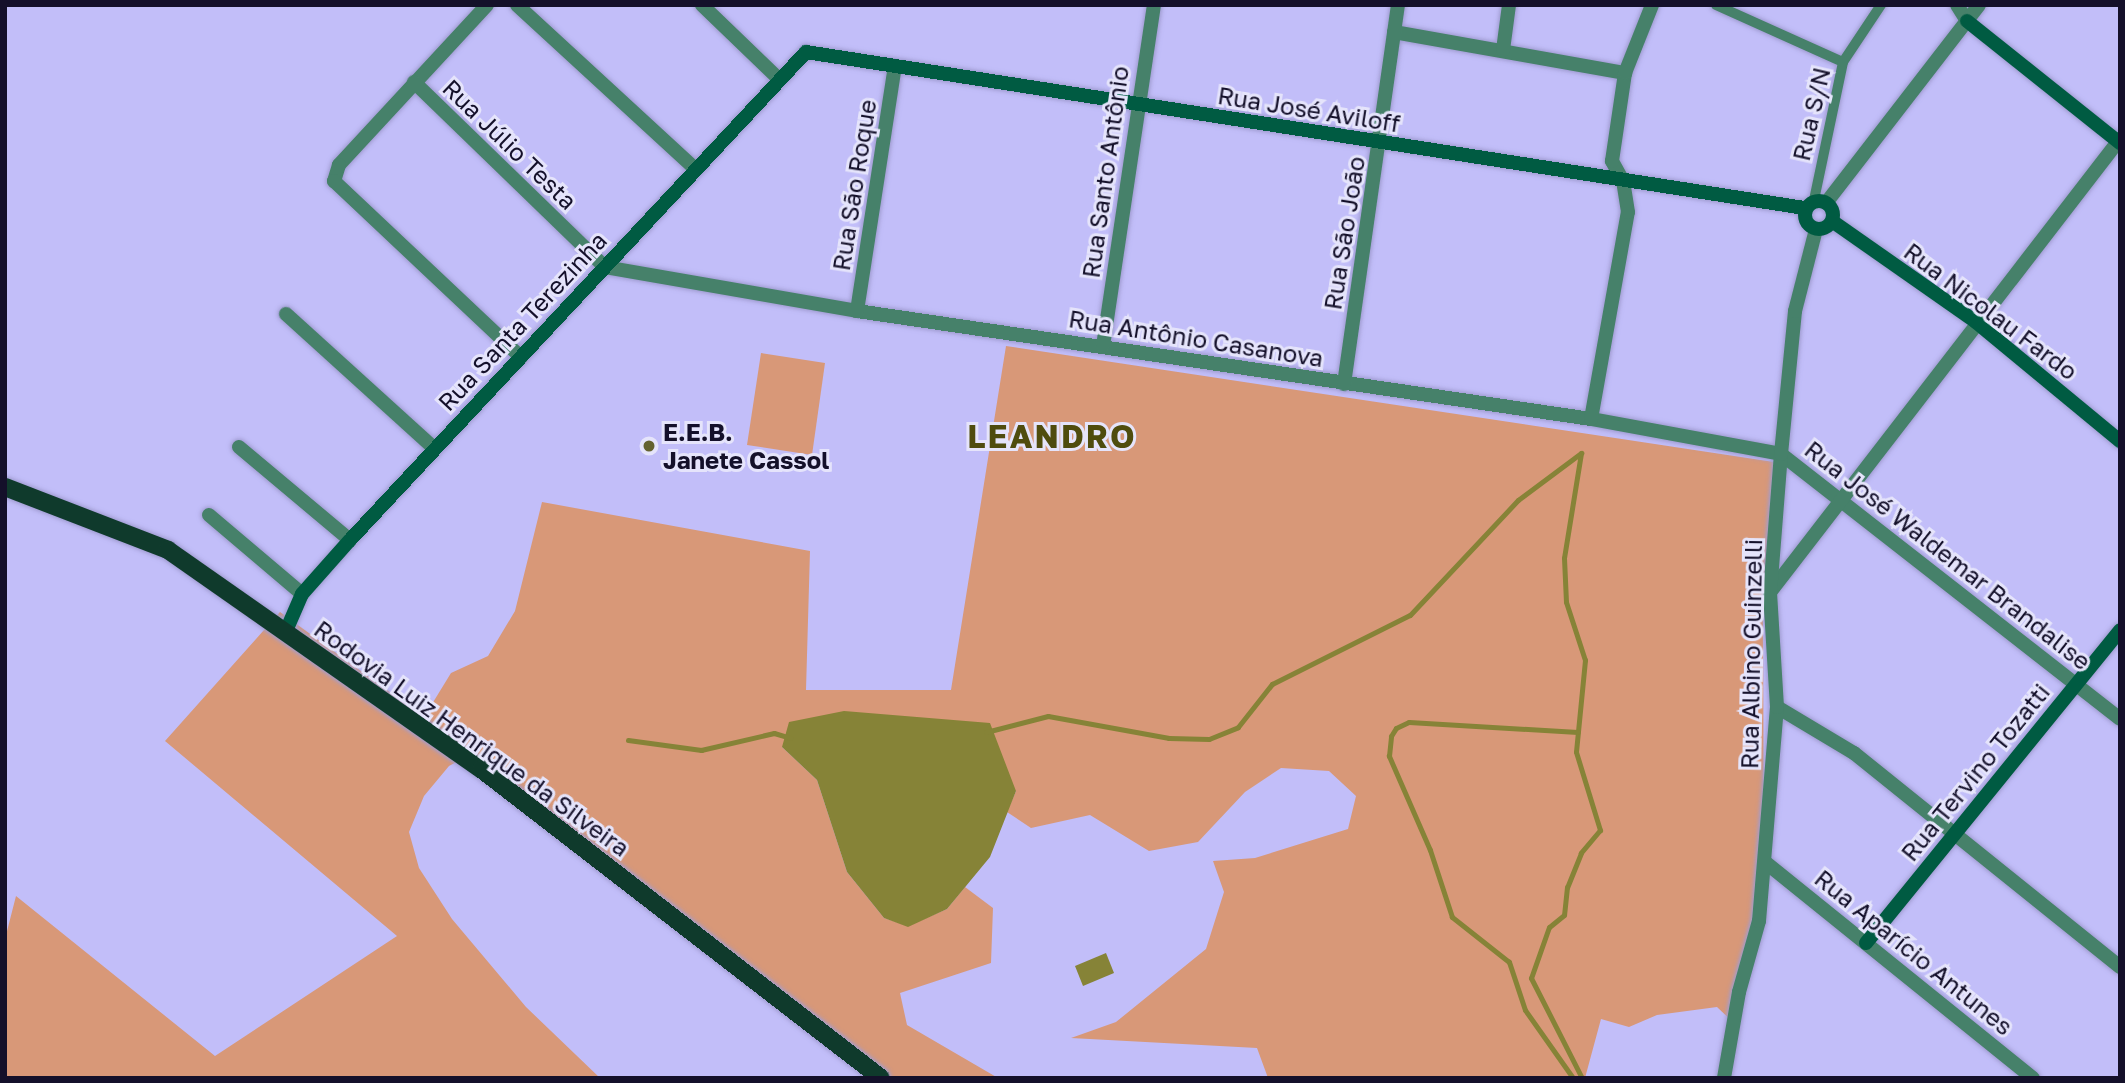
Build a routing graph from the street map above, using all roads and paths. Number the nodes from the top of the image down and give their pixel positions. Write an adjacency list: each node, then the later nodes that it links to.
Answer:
1 (487, 5): 20 (street)
2 (517, 5): 24 (street)
3 (702, 5): 19 (street)
4 (1154, 5): 21 (street, Rua Santo Antônio)
5 (1398, 5): 13 (street, Rua São João)
6 (1509, 5): 14 (street)
7 (1651, 5): 18 (street)
8 (1716, 5): 16 (lane)
9 (1881, 5): 16 (lane, Rua S/N)
10 (1957, 5): 12 (street)
11 (1979, 5): 12 (street)
12 (1967, 21): 22 (street); 26 (street)
13 (1394, 32): 14 (street); 23 (street, Rua São João)
14 (1503, 51): 18 (street)
15 (806, 52): 17 (street, Rua José Aviloff); 19 (street, Rua Santa Terezinha)
16 (1843, 62): 26 (lane, Rua S/N)
17 (895, 66): 21 (street, Rua José Aviloff); 30 (street, Rua São Roque)
18 (1625, 73): 25 (street)
19 (779, 79): 24 (street, Rua Santa Terezinha)
20 (414, 82): 29 (street, Rua Júlio Testa); 34 (street)
21 (1137, 104): 23 (street, Rua José Aviloff); 33 (street, Rua Santo Antônio)
22 (2119, 141): 32 (street)
23 (1381, 144): 25 (street, Rua José Aviloff); 35 (street, Rua São João)
24 (694, 169): 29 (street, Rua Santa Terezinha)
25 (1623, 181): 26 (street, Rua José Aviloff); 36 (street)
26 (1815, 204): 27 (street); 28 (street)
27 (1832, 221): 28 (street); 32 (street, Rua Nicolau Fardo)
28 (1816, 229): 40 (street, Rua Albino Guinzelli)
29 (605, 267): 30 (street, Rua Antônio Casanova); 34 (street, Rua Santa Terezinha)
30 (857, 311): 33 (street, Rua Antônio Casanova)
31 (286, 314): 39 (street)
32 (1976, 322): 37 (street, Rua Nicolau Fardo); 42 (street)
33 (1103, 346): 35 (street, Rua Antônio Casanova)
34 (521, 357): 39 (street, Rua Santa Terezinha)
35 (1344, 384): 36 (street, Rua Antônio Casanova)
36 (1591, 419): 40 (street, Rua Antônio Casanova)
37 (2120, 441)
38 (239, 447): 44 (street)
39 (434, 449): 44 (street, Rua Santa Terezinha)
40 (1781, 454): 42 (street, Rua José Waldemar Brandalise); 45 (street, Rua Albino Guinzelli)
41 (5, 487): 48 (main road, Rodovia Luiz Henrique da Silveira)
42 (1840, 499): 45 (street); 49 (street, Rua José Waldemar Brandalise)
43 (208, 515): 46 (street)
44 (350, 540): 46 (street, Rua Santa Terezinha)
45 (1770, 593): 50 (street, Rua Albino Guinzelli)
46 (302, 594): 48 (street, Rua Santa Terezinha)
47 (2120, 630): 49 (street, Rua Tervino Tozatti)
48 (286, 631): 56 (main road, Rodovia Luiz Henrique da Silveira)
49 (2076, 684): 51 (street, Rua José Waldemar Brandalise); 52 (street, Rua Tervino Tozatti)
50 (1777, 707): 52 (street); 53 (street, Rua Albino Guinzelli)
51 (2120, 719)
52 (1955, 833): 54 (street, Rua Tervino Tozatti); 55 (street)
53 (1765, 862): 54 (street, Rua Aparício Antunes); 57 (street, Rua Albino Guinzelli)
54 (1867, 943): 58 (street, Rua Aparício Antunes)
55 (2120, 967)
56 (881, 1078)
57 (1724, 1078)
58 (2033, 1078)

